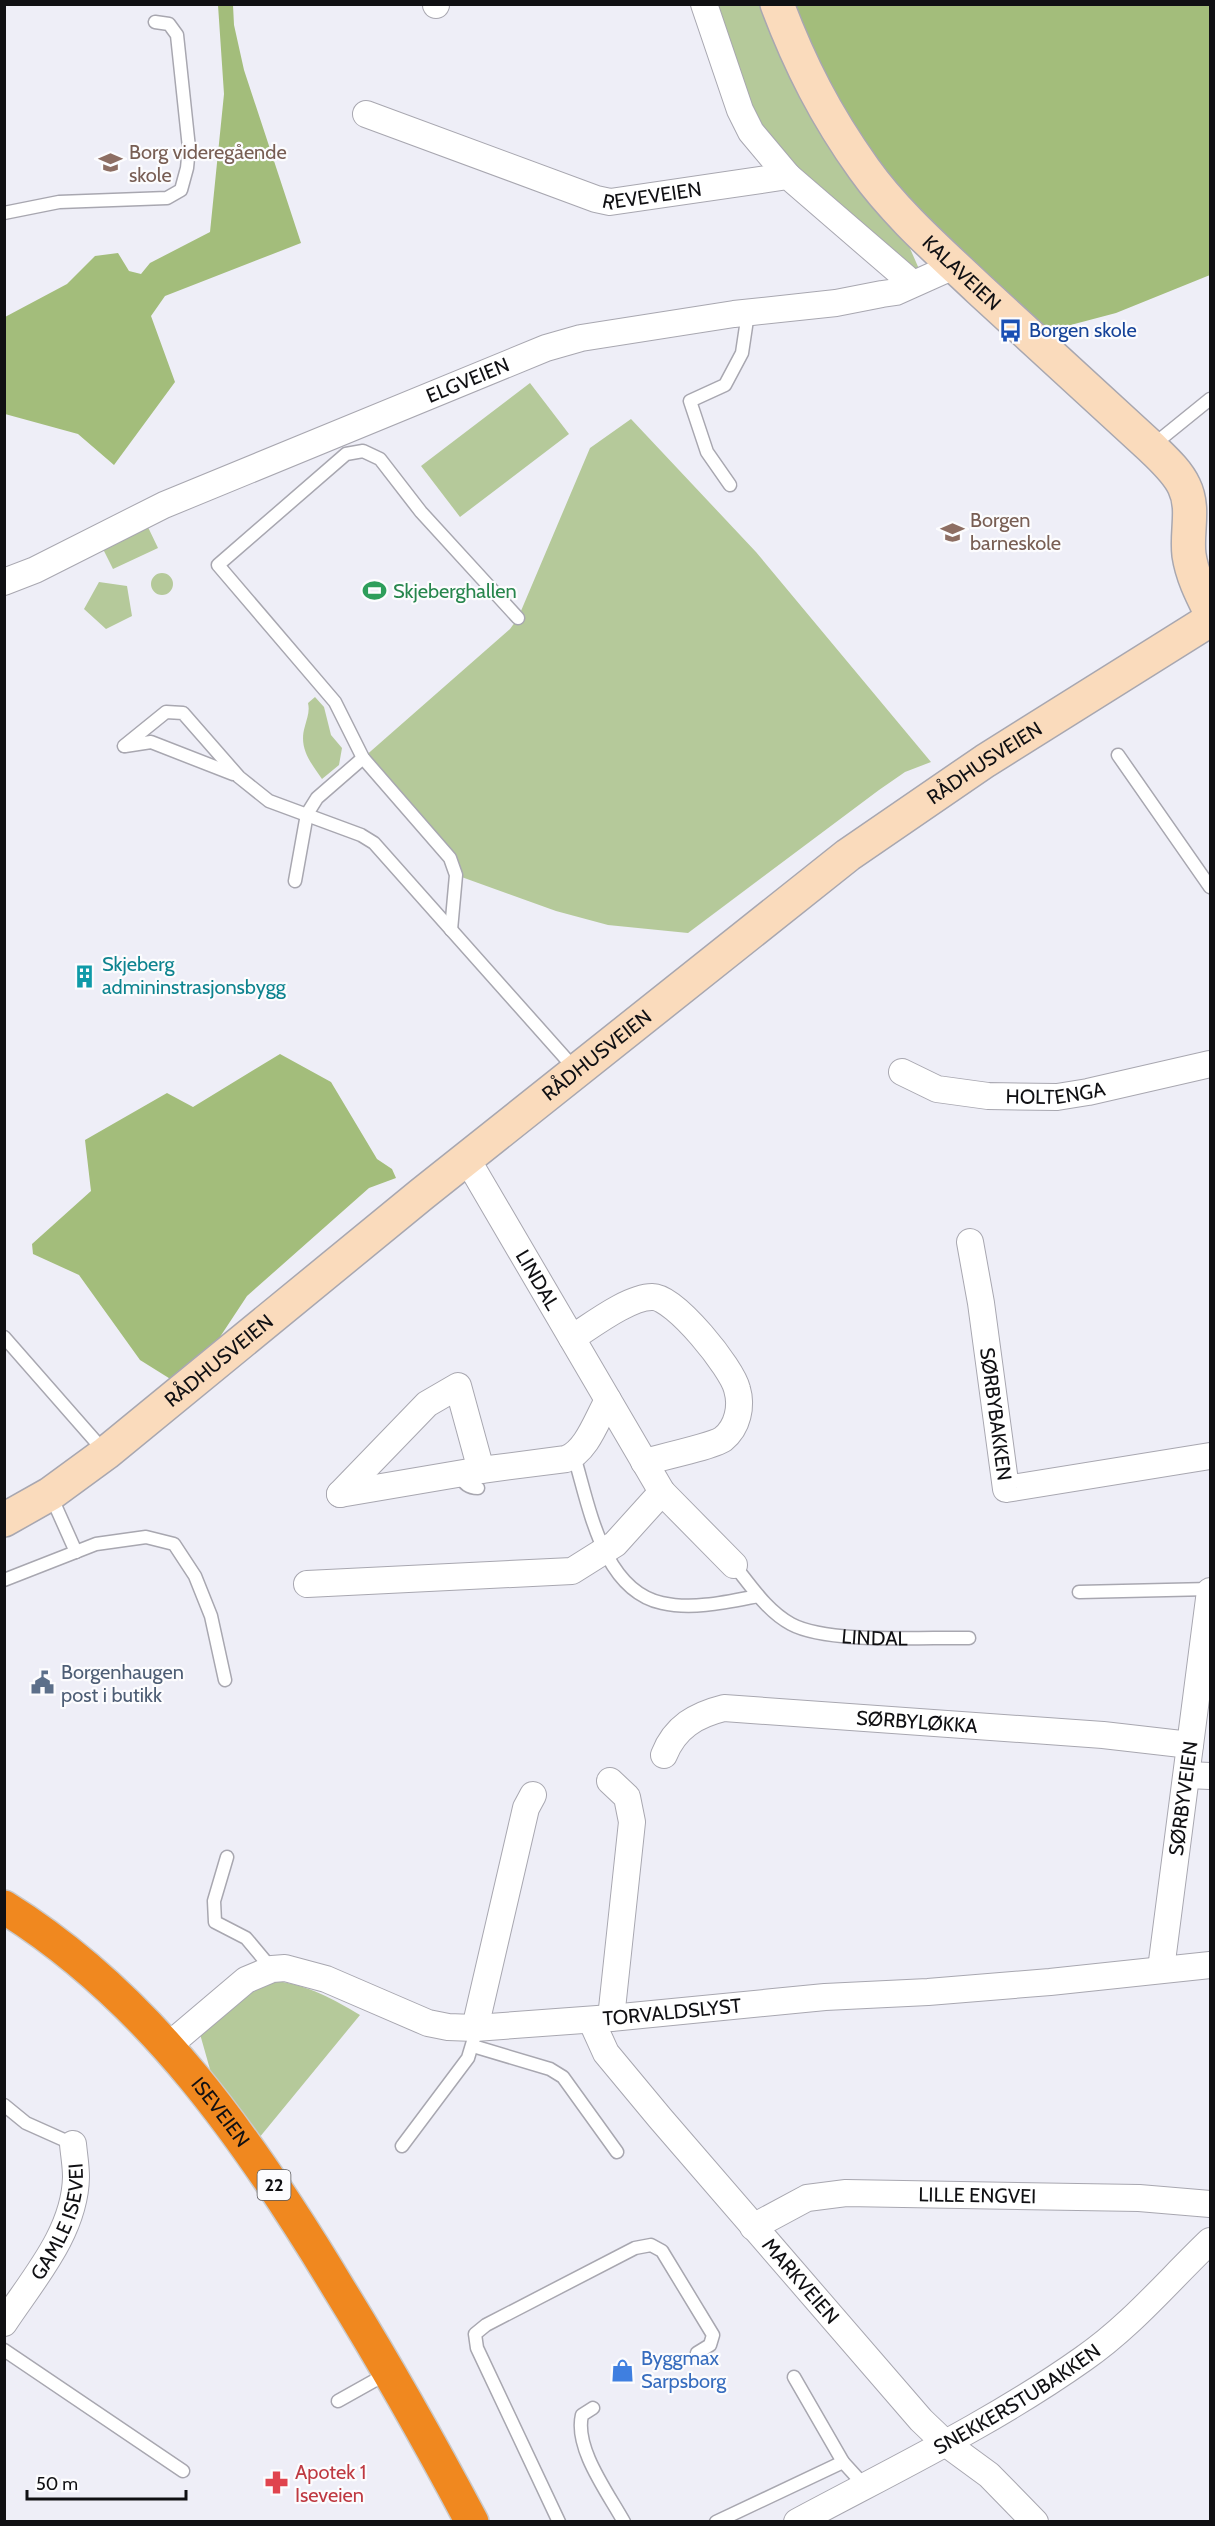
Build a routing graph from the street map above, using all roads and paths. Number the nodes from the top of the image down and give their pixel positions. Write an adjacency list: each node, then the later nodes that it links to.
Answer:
1 (704, 4): 5 (street)
2 (777, 4): 7 (street, KALAVEIEN)
3 (155, 22): 6 (lane)
4 (366, 114): 5 (street, REVEVEIEN)
5 (788, 176): 8 (street)
6 (4, 213)
7 (954, 266): 8 (street, ELGVEIEN); 11 (street, KALAVEIEN)
8 (912, 283): 9 (street, ELGVEIEN)
9 (748, 313): 12 (lane); 13 (street, ELGVEIEN)
10 (1210, 399): 11 (lane)
11 (1152, 447): 14 (street, KALAVEIEN)
12 (730, 485)
13 (4, 582)
14 (1210, 611)
15 (518, 618): 18 (lane)
16 (1210, 620): 25 (street, RÅDHUSVEIEN)
17 (1118, 755): 22 (lane)
18 (363, 758): 20 (lane); 23 (lane)
19 (239, 777): 19 (lane); 20 (lane)
20 (307, 814): 21 (lane); 23 (lane)
21 (295, 881)
22 (1210, 887)
23 (451, 930): 25 (lane)
24 (1210, 1064): 26 (street, HOLTENGA)
25 (576, 1070): 27 (street, RÅDHUSVEIEN)
26 (902, 1072)
27 (467, 1159): 30 (street, LINDAL); 32 (street, RÅDHUSVEIEN)
28 (970, 1242): 34 (street, SØRBYBAKKEN)
29 (4, 1337): 32 (lane)
30 (572, 1338): 31 (street, LINDAL); 35 (street)
31 (608, 1400): 33 (street); 35 (street, LINDAL)
32 (106, 1453): 38 (street, RÅDHUSVEIEN)
33 (574, 1456): 36 (street); 40 (lane)
34 (1210, 1456)
35 (644, 1462): 37 (street, LINDAL)
36 (473, 1477): 36 (street)
37 (662, 1492): 40 (street); 42 (street, LINDAL)
38 (50, 1494): 39 (street, RÅDHUSVEIEN); 41 (lane)
39 (4, 1520)
40 (603, 1551): 44 (street); 47 (lane)
41 (76, 1552): 43 (lane); 49 (lane)
42 (734, 1565): 47 (lane, LINDAL)
43 (4, 1580)
44 (307, 1584)
45 (1210, 1590): 46 (lane); 50 (street, SØRBYVEIEN)
46 (1079, 1592)
47 (758, 1596): 48 (lane, LINDAL)
48 (969, 1638)
49 (225, 1680)
50 (1190, 1745): 51 (street, SØRBYLØKKA); 52 (street, SØRBYVEIEN)
51 (664, 1755)
52 (1199, 1776): 59 (street, SØRBYVEIEN)
53 (610, 1781): 60 (street)
54 (533, 1795): 61 (street)
55 (227, 1857): 58 (lane)
56 (4, 1907): 62 (highway, ISEVEIEN / 22)
57 (1210, 1965): 59 (street, TORVALDSLYST)
58 (272, 1969): 61 (street, TORVALDSLYST); 62 (street)
59 (1161, 1969): 60 (street, TORVALDSLYST)
60 (601, 2019): 61 (street, TORVALDSLYST); 68 (street, MARKVEIEN)
61 (474, 2037): 65 (lane); 66 (lane)
62 (168, 2046): 73 (highway, ISEVEIEN / 22)
63 (4, 2105): 64 (lane)
64 (73, 2144): 70 (street, GAMLE ISEVEI)
65 (402, 2146)
66 (617, 2152)
67 (1210, 2204): 68 (street, LILLE ENGVEI)
68 (753, 2227): 77 (street, MARKVEIEN)
69 (1210, 2241): 77 (street, SNEKKERSTUBAKKEN)
70 (4, 2323)
71 (4, 2350): 79 (lane)
72 (697, 2353): 83 (lane)
73 (390, 2372): 75 (lane); 82 (highway, ISEVEIEN / 22)
74 (794, 2377): 78 (lane)
75 (338, 2401)
76 (593, 2408): 84 (lane)
77 (944, 2442): 80 (street, SNEKKERSTUBAKKEN); 87 (street, MARKVEIEN)
78 (843, 2462): 80 (lane); 85 (lane)
79 (183, 2471)
80 (864, 2486): 81 (street, SNEKKERSTUBAKKEN)
81 (829, 2514): 86 (street, SNEKKERSTUBAKKEN)
82 (472, 2522)
83 (559, 2522)
84 (624, 2522)
85 (716, 2522)
86 (797, 2522)
87 (1035, 2522)

